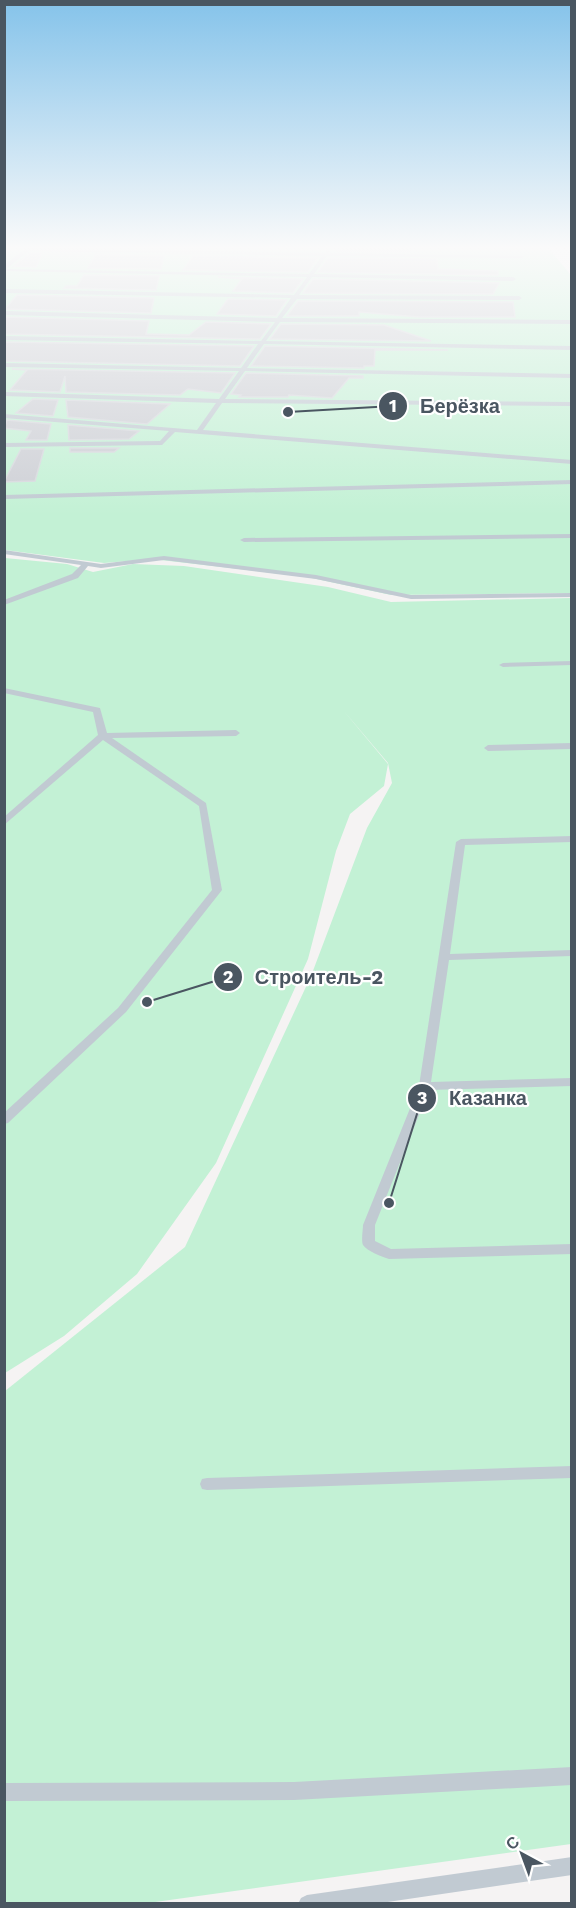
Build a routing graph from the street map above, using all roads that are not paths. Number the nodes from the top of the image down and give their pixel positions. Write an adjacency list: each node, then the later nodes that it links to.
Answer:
1 (266, 337): 3 (lane)
2 (4, 338): 3 (lane)
3 (261, 344): 4 (lane); 6 (lane)
4 (572, 348)
5 (4, 365): 6 (lane)
6 (243, 371): 7 (lane); 9 (lane)
7 (572, 376)
8 (4, 394): 9 (lane)
9 (222, 401): 10 (lane); 13 (lane)
10 (572, 404)
11 (4, 416): 12 (lane)
12 (174, 429): 13 (lane); 14 (lane)
13 (199, 431): 15 (lane)
14 (4, 445)
15 (572, 462)
16 (572, 482): 17 (lane)
17 (4, 496)
18 (572, 536): 19 (lane)
19 (244, 540)
20 (4, 552): 21 (lane)
21 (87, 563): 22 (lane); 23 (lane)
22 (572, 595)
23 (4, 603)
24 (572, 663): 25 (lane)
25 (503, 665)
26 (4, 690): 28 (lane)
27 (236, 733): 28 (lane)
28 (103, 736): 31 (lane); 37 (lane)
29 (572, 746): 30 (lane)
30 (488, 748)
31 (4, 822)
32 (572, 838): 34 (lane)
33 (572, 953): 34 (lane)
34 (444, 957): 36 (lane)
35 (572, 1082): 36 (lane)
36 (425, 1086): 38 (lane)
37 (4, 1120)
38 (572, 1249)
39 (572, 1472): 40 (lane)
40 (207, 1484)
41 (572, 1776): 42 (lane)
42 (4, 1792)
43 (572, 1866): 44 (lane)
44 (307, 1904)

